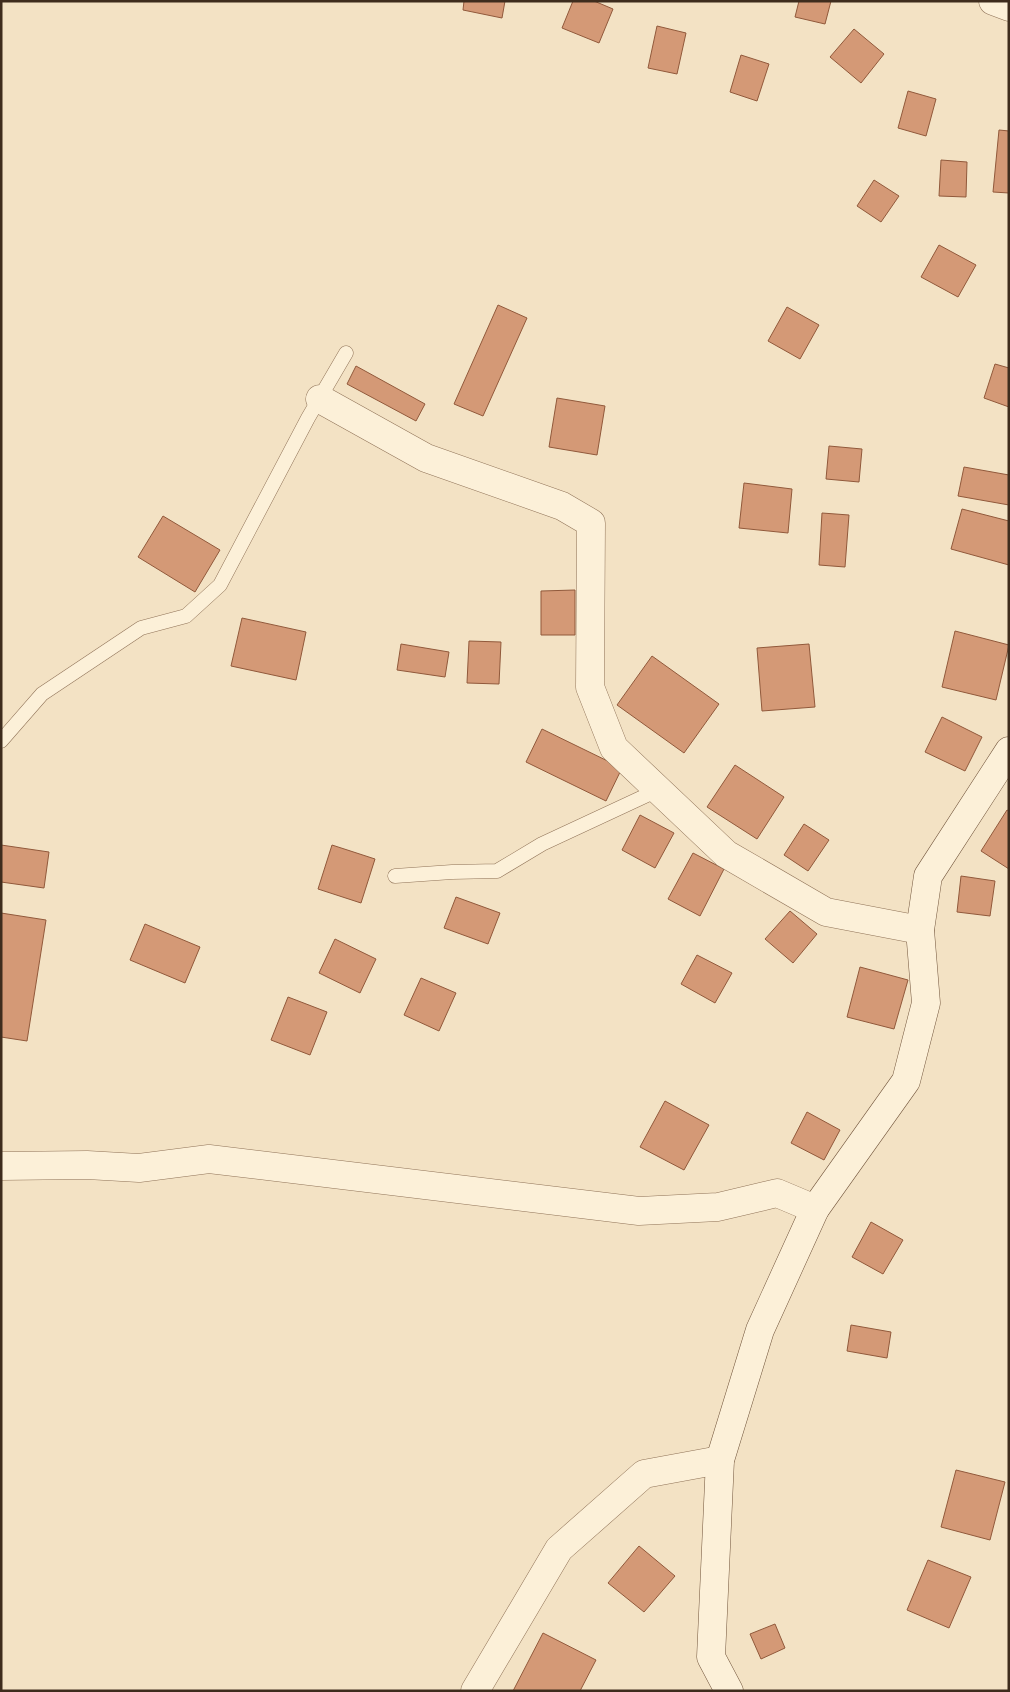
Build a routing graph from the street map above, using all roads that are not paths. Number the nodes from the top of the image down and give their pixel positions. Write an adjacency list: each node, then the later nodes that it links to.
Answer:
1 (993, 1): 2 (street)
2 (1009, 7)
3 (346, 353): 4 (lane)
4 (320, 398): 5 (lane); 7 (street)
5 (1, 741)
6 (1009, 751): 9 (street)
7 (658, 790): 8 (lane); 9 (street)
8 (395, 876)
9 (920, 930): 11 (street)
10 (1, 1166): 11 (street)
11 (815, 1209): 12 (street)
12 (720, 1460): 13 (street); 14 (street)
13 (475, 1691)
14 (729, 1691)

